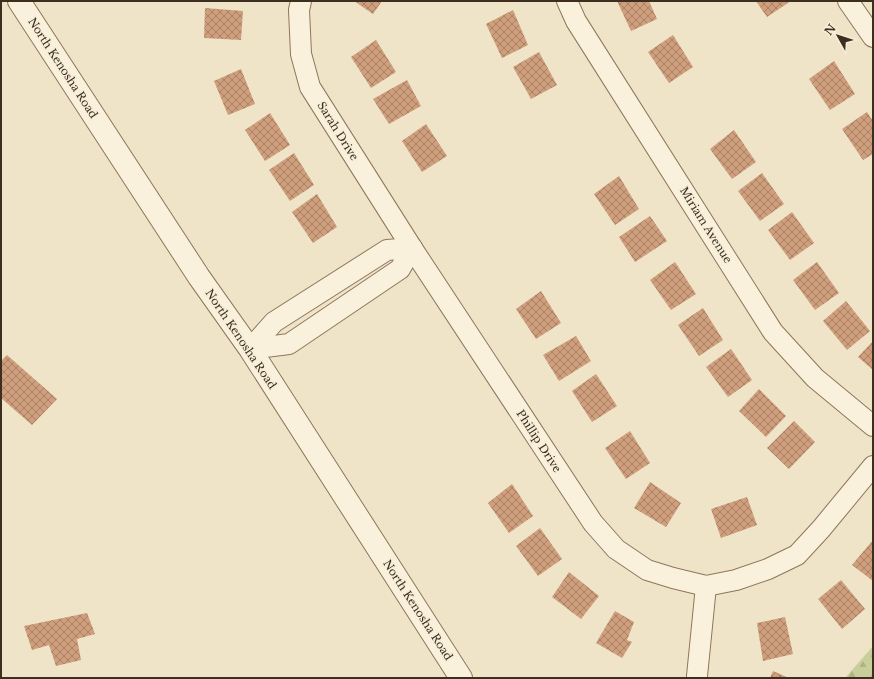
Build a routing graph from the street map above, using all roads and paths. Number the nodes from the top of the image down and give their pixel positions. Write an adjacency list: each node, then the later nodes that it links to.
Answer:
1 (18, 1): 7 (street, North Kenosha Road)
2 (301, 1): 6 (street, Sarah Drive)
3 (567, 1): 8 (street, Miriam Avenue)
4 (848, 1): 5 (street)
5 (873, 37)
6 (412, 248): 7 (street); 7 (street); 10 (street, Phillip Drive)
7 (250, 349): 12 (street, North Kenosha Road)
8 (873, 426)
9 (873, 466): 10 (street, Phillip Drive)
10 (706, 586): 11 (street)
11 (697, 676)
12 (461, 678)

